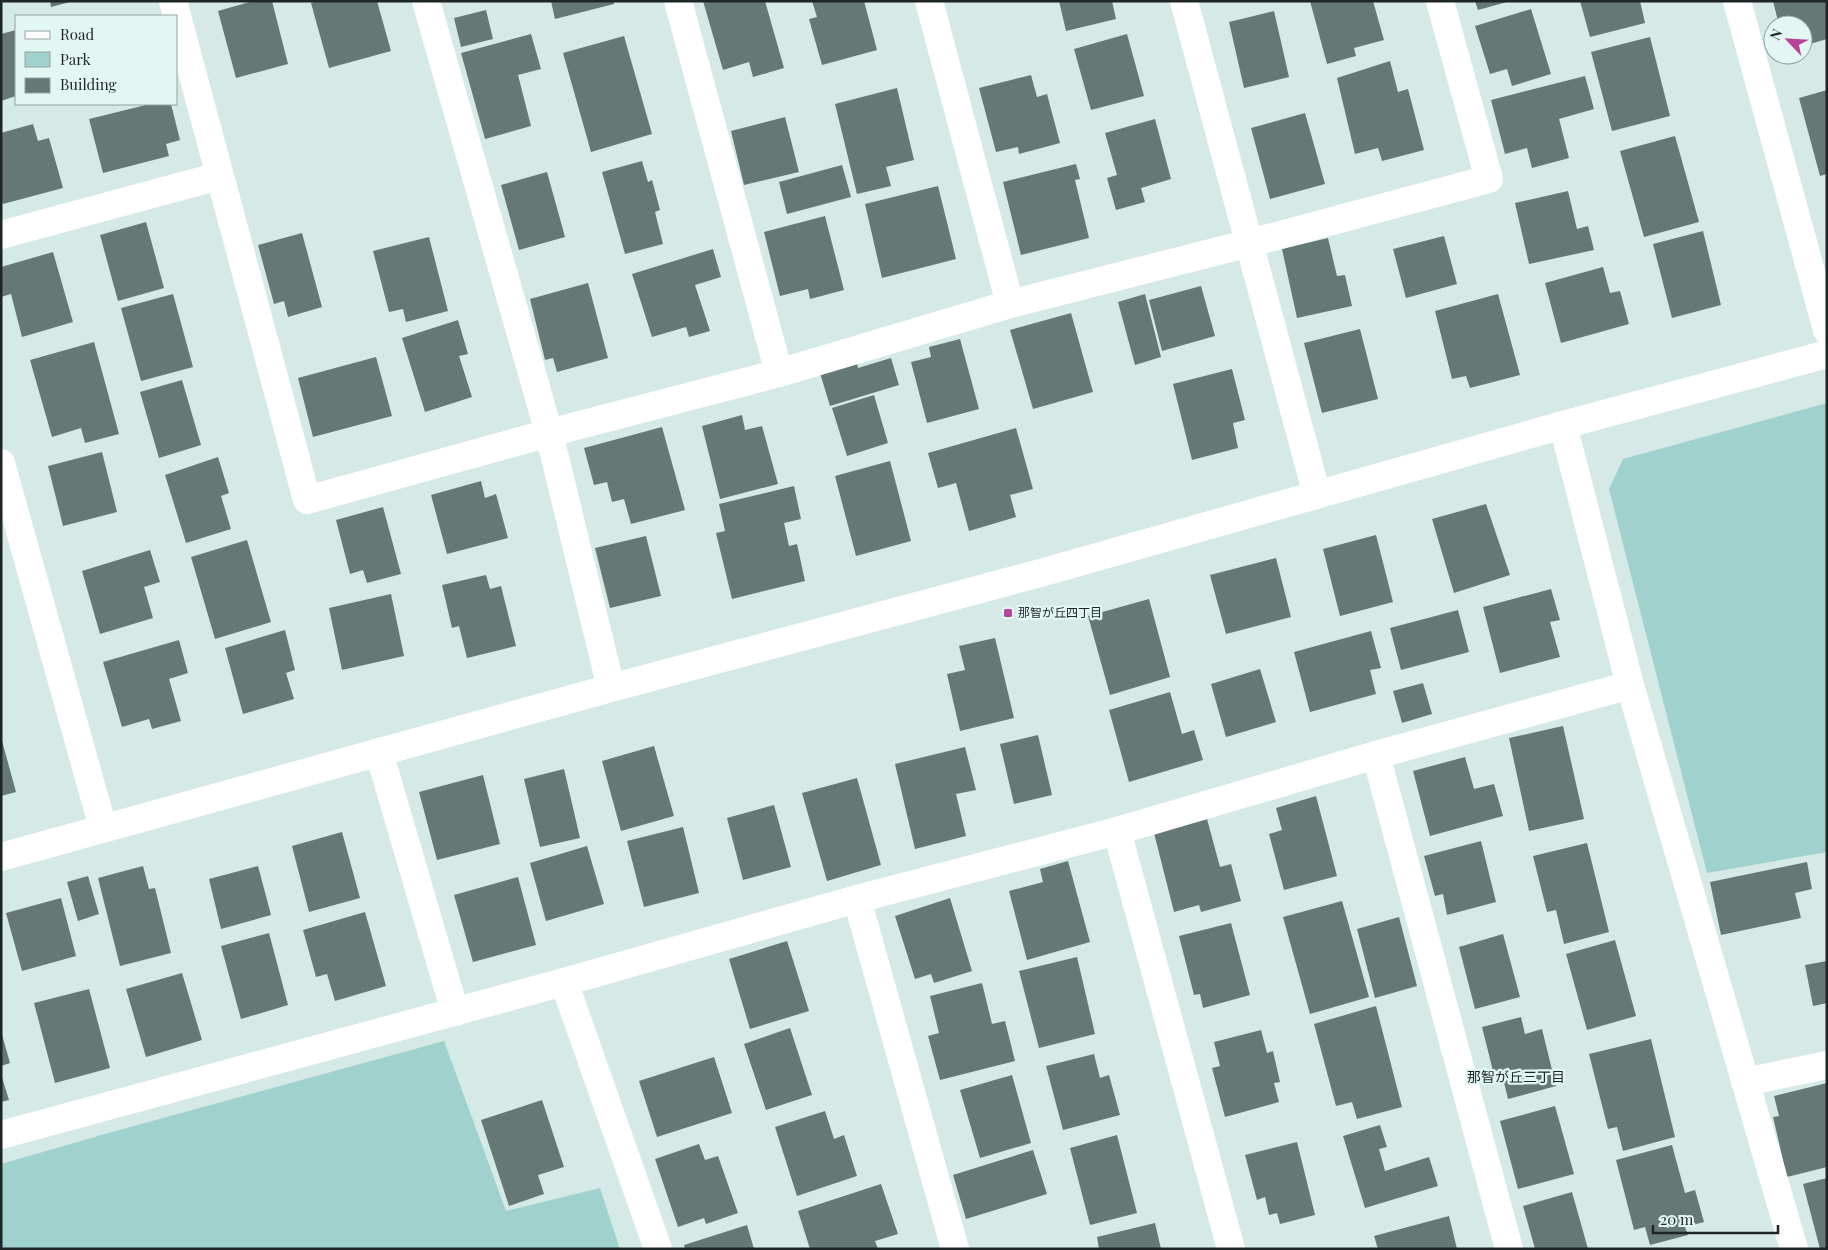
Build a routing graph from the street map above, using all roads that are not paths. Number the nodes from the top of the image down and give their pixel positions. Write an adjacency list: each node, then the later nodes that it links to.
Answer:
1 (173, 1): 8 (street)
2 (426, 1): 18 (street)
3 (678, 1): 16 (street)
4 (929, 1): 13 (street)
5 (1184, 1): 12 (street)
6 (1440, 1): 12 (street)
7 (1737, 1): 14 (street)
8 (177, 15)
9 (178, 20): 10 (street)
10 (219, 176): 11 (street); 18 (street)
11 (1, 236)
12 (1250, 243): 13 (street); 20 (street)
13 (1010, 304): 16 (street)
14 (1827, 330)
15 (1827, 354): 17 (street)
16 (779, 372): 18 (street)
17 (1564, 425): 20 (street); 21 (street)
18 (549, 433): 22 (street)
19 (1, 463): 25 (street)
20 (1317, 495): 22 (street)
21 (1630, 685): 24 (street); 32 (street)
22 (610, 688): 23 (street)
23 (379, 752): 25 (street); 30 (street)
24 (1376, 755): 26 (street); 38 (street)
25 (103, 828): 27 (street)
26 (1117, 831): 28 (street); 37 (street)
27 (1, 857)
28 (857, 899): 29 (street); 36 (street)
29 (564, 982): 30 (street); 35 (street)
30 (455, 1012): 33 (street)
31 (1827, 1065): 32 (street)
32 (1745, 1082): 34 (street)
33 (1, 1135)
34 (1792, 1248)
35 (658, 1249)
36 (955, 1249)
37 (1231, 1249)
38 (1508, 1249)

